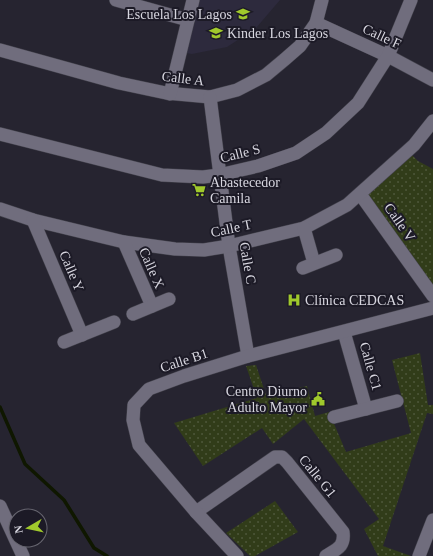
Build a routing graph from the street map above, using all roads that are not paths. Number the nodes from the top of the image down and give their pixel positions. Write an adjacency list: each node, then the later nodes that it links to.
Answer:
1 (116, 0): 5 (street)
2 (193, 0): 5 (street)
3 (322, 0): 6 (street, Calle A)
4 (411, 0): 8 (street, Calle S)
5 (188, 20): 10 (street)
6 (316, 23): 8 (street, Calle F); 11 (street, Calle A)
7 (0, 50): 10 (street, Calle A)
8 (388, 56): 9 (street, Calle F); 14 (street, Calle S)
9 (433, 80)
10 (170, 94): 11 (street, Calle A)
11 (210, 97): 14 (street, Calle C)
12 (433, 122): 15 (street, Calle T)
13 (0, 134): 14 (street, Calle S)
14 (219, 175): 20 (street, Calle C)
15 (360, 194): 18 (street, Calle T); 22 (street, Calle V)
16 (0, 209): 17 (street, Calle T)
17 (33, 220): 19 (street, Calle T); 29 (street, Calle Y)
18 (304, 228): 20 (street, Calle T); 21 (street)
19 (124, 242): 20 (street, Calle T); 24 (street, Calle X)
20 (229, 246): 31 (street, Calle C)
21 (336, 255)
22 (433, 296)
23 (169, 299): 24 (street)
24 (152, 306): 26 (street)
25 (433, 308): 28 (street, Calle B1)
26 (133, 314)
27 (114, 322): 29 (street)
28 (344, 332): 31 (street, Calle B1); 33 (street, Calle C1)
29 (82, 335): 30 (street)
30 (64, 342)
31 (248, 356): 36 (street, Calle B1)
32 (397, 401): 33 (street)
33 (366, 409): 34 (street)
34 (334, 417)
35 (0, 506): 38 (street)
36 (196, 512): 39 (street, Calle B1); 40 (street, Calle G1)
37 (433, 520): 41 (street)
38 (23, 556)
39 (237, 556)
40 (326, 556)
41 (419, 556)

